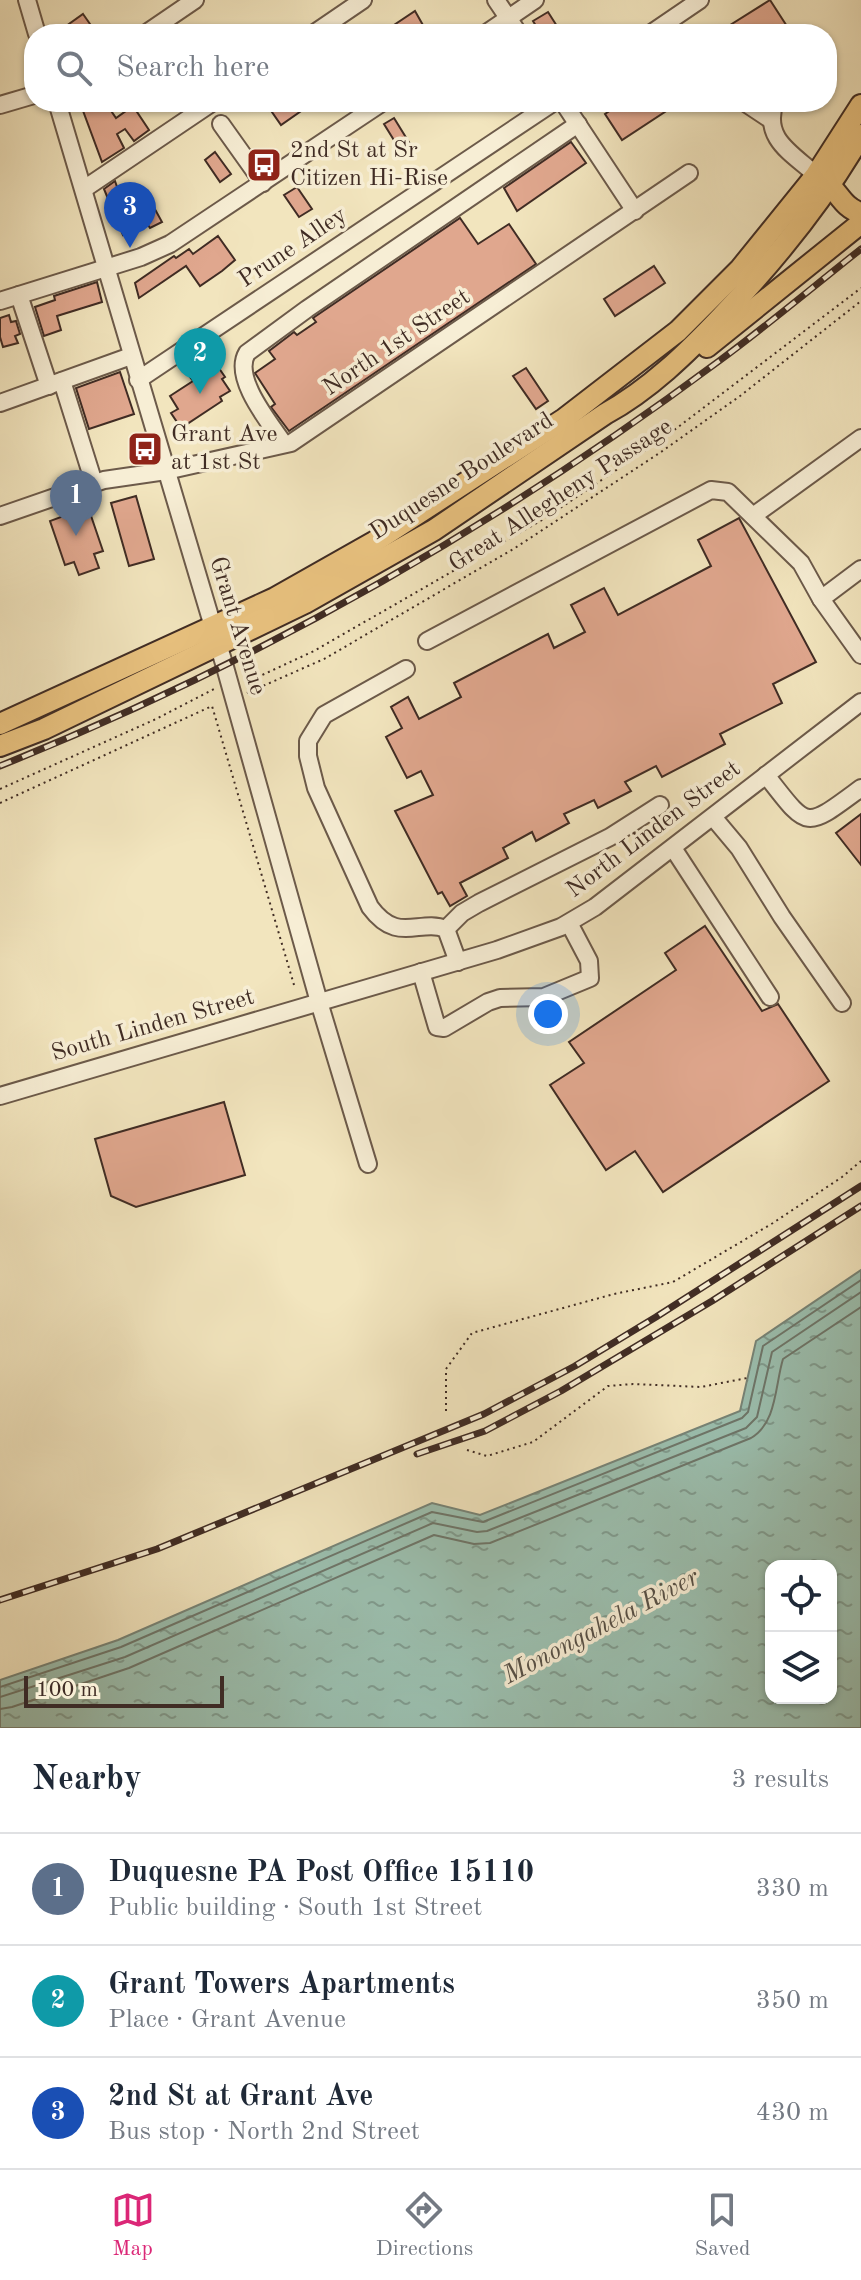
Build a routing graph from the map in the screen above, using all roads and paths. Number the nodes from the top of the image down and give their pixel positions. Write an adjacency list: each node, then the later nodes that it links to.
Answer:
1 (27, 0): 8 (street)
2 (195, 0): 9 (street)
3 (363, 0): 10 (street)
4 (496, 0): 7 (street)
5 (535, 0): 7 (street)
6 (700, 0): 13 (street)
7 (509, 18): 11 (street); 12 (street)
8 (34, 24)
9 (160, 24)
10 (328, 24)
11 (500, 24)
12 (513, 24)
13 (665, 24)
14 (24, 98): 15 (street)
15 (0, 105)
16 (861, 105): 29 (main road, Duquesne Boulevard)
17 (60, 112): 31 (street, Grant Avenue)
18 (198, 112): 31 (street)
19 (368, 112): 30 (street)
20 (539, 112): 41 (street, Prune Alley)
21 (570, 112): 26 (street)
22 (759, 112): 24 (street)
23 (773, 112): 24 (street)
24 (771, 120): 29 (street)
25 (221, 124): 30 (street)
26 (578, 124): 32 (street); 47 (street)
27 (861, 135): 29 (main road, Duquesne Boulevard)
28 (689, 173): 32 (street, North 1st Street)
29 (823, 180): 33 (main road); 43 (main road, Duquesne Boulevard); 44 (main road, Duquesne Boulevard)
30 (263, 183): 35 (street)
31 (84, 189): 35 (street, Grant Avenue)
32 (635, 211): 47 (street, North 1st Street)
33 (861, 213)
34 (861, 223): 44 (main road)
35 (106, 268): 37 (street); 40 (street, Grant Avenue)
36 (861, 288): 58 (path)
37 (19, 295): 38 (street); 42 (street)
38 (0, 301)
39 (861, 301): 59 (path, Great Allegheny Passage)
40 (131, 356): 41 (street, Grant Avenue); 42 (street)
41 (138, 380): 48 (street, Grant Avenue)
42 (55, 383): 45 (street); 49 (street)
43 (598, 393): 44 (main road); 54 (main road, Duquesne Boulevard)
44 (630, 401): 54 (main road, Duquesne Boulevard)
45 (0, 403)
46 (861, 438): 51 (street)
47 (284, 444): 48 (street, North 1st Street)
48 (166, 471): 49 (street, North 1st Street); 54 (street, Grant Avenue)
49 (94, 483): 50 (street, North 1st Street)
50 (0, 516)
51 (753, 516): 53 (street); 55 (street)
52 (861, 569): 53 (street)
53 (821, 599): 56 (street)
54 (215, 637): 58 (street, Grant Avenue); 61 (main road); 62 (main road, Duquesne Boulevard)
55 (427, 641)
56 (861, 655)
57 (406, 669): 71 (street)
58 (229, 682): 65 (path); 76 (street, Grant Avenue)
59 (260, 689)
60 (861, 702): 63 (street, North Linden Street)
61 (0, 724)
62 (0, 746)
63 (766, 775): 64 (street); 68 (street, North Linden Street)
64 (861, 788)
65 (0, 789)
66 (0, 803): 74 (path)
67 (660, 805): 71 (street)
68 (713, 817): 69 (street, North Linden Street); 77 (street)
69 (673, 848): 70 (street, North Linden Street); 75 (street)
70 (569, 923): 72 (street, North Linden Street); 73 (street)
71 (446, 929): 72 (street)
72 (458, 962): 73 (street, North Linden Street)
73 (421, 972): 76 (street, North Linden Street)
74 (294, 985)
75 (770, 997)
76 (319, 1002): 78 (street, South Linden Street); 80 (street, Grant Avenue)
77 (842, 1003)
78 (0, 1096)
79 (861, 1161): 82 (path)
80 (368, 1164)
81 (747, 1378): 83 (path)
82 (446, 1411)
83 (467, 1450)

